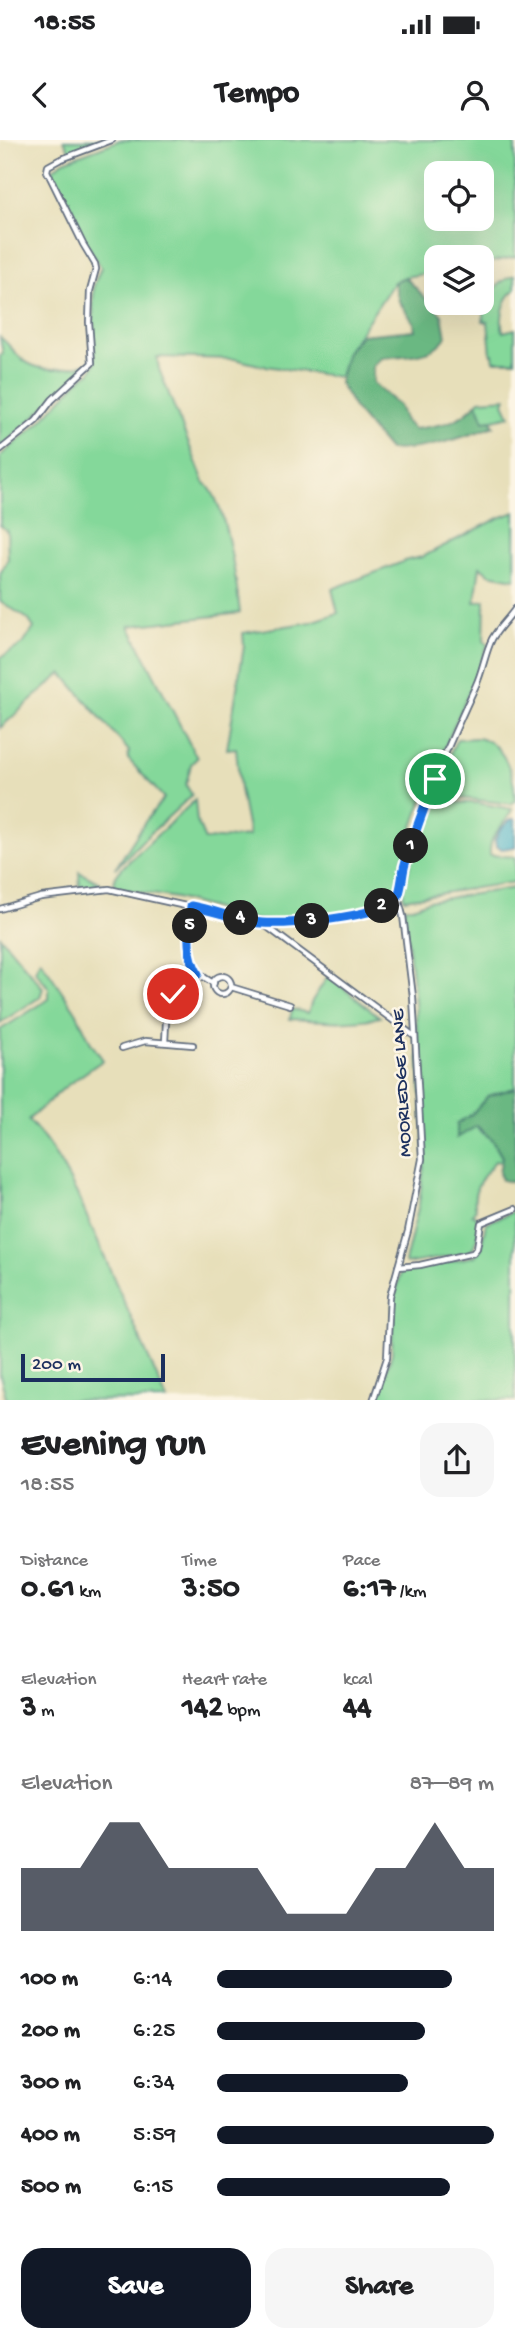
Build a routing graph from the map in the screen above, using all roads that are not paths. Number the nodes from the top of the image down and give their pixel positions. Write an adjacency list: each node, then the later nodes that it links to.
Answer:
1 (112, 140): 2 (street)
2 (0, 450)
3 (515, 609): 4 (street)
4 (398, 897): 7 (street); 12 (street, MOORLEDGE LANE)
5 (191, 906): 6 (street); 7 (street); 8 (street)
6 (0, 909)
7 (262, 923): 12 (street)
8 (198, 974): 9 (street); 14 (street)
9 (214, 983): 10 (street); 10 (street)
10 (231, 987): 11 (street)
11 (290, 1005)
12 (414, 1036): 19 (street, MOORLEDGE LANE)
13 (126, 1038): 15 (street)
14 (165, 1042): 15 (street); 16 (street)
15 (129, 1045): 17 (street)
16 (193, 1045)
17 (122, 1048)
18 (515, 1209): 19 (street)
19 (398, 1267): 20 (street, MOORLEDGE LANE)
20 (373, 1400)

